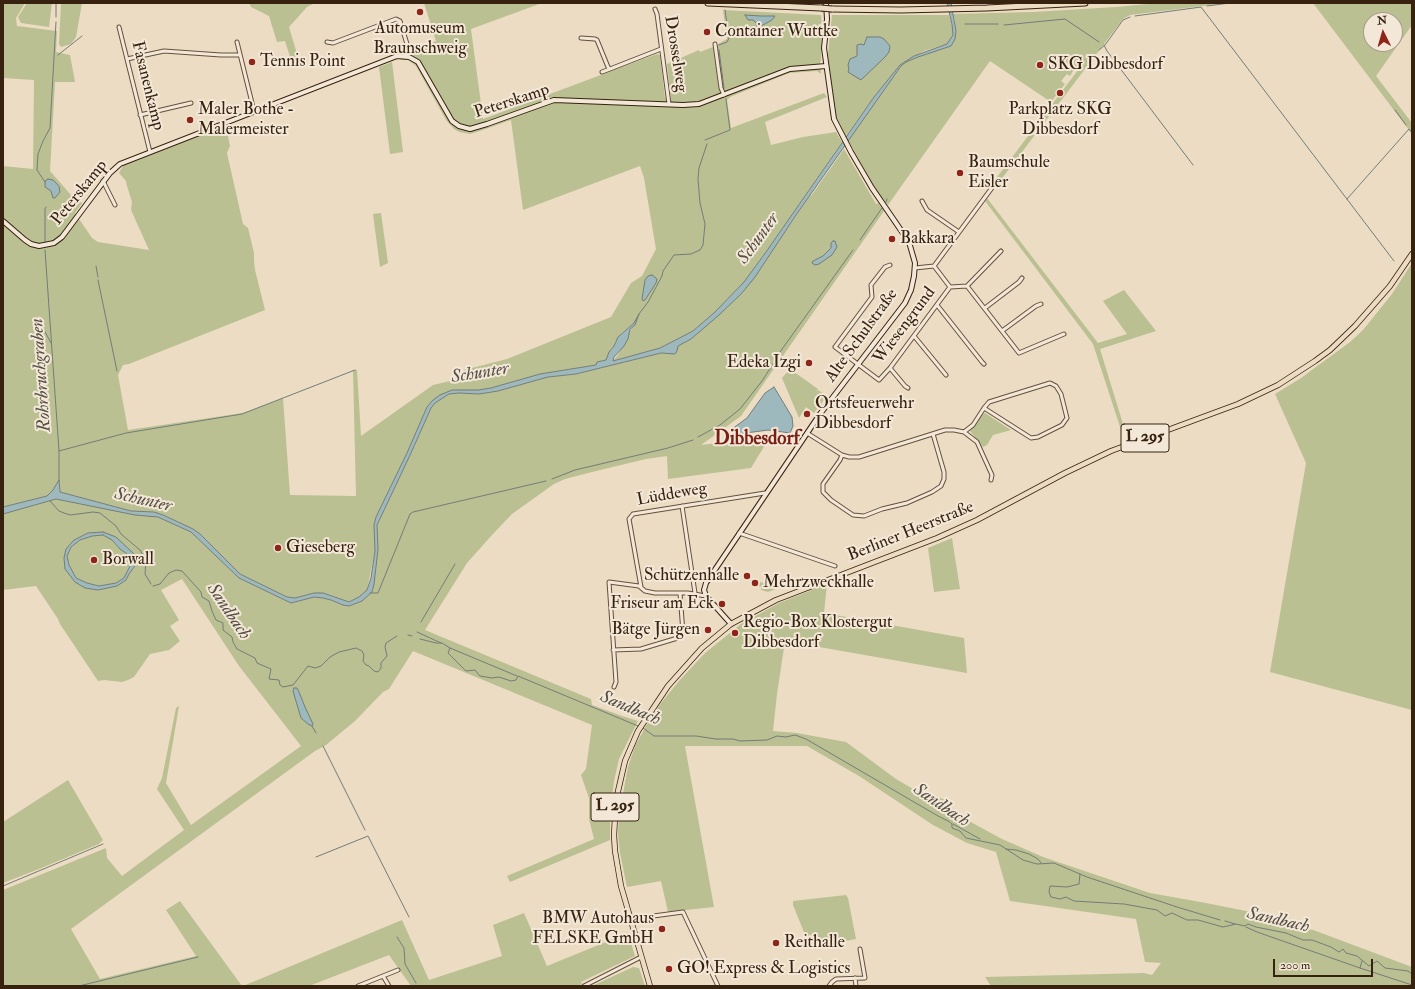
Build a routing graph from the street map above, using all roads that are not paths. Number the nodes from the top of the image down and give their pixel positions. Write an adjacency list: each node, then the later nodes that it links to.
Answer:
1 (708, 3): 3 (highway, bridge)
2 (826, 3): 14 (street, Alte Schulstraße)
3 (1085, 3)
4 (655, 9): 10 (street, Drosselweg)
5 (119, 27): 13 (street, Fasanenkamp)
6 (581, 38): 15 (street)
7 (237, 42): 11 (street)
8 (327, 42): 12 (street)
9 (715, 44): 17 (street)
10 (661, 49): 15 (street); 19 (street, Drosselweg)
11 (240, 55): 13 (street); 20 (street)
12 (406, 56): 19 (street, Peterskamp); 20 (street, Peterskamp)
13 (127, 59): 21 (street, Fasanenkamp)
14 (826, 66): 17 (street, Peterskamp); 33 (street, Alte Schulstraße)
15 (612, 69): 16 (street)
16 (602, 72)
17 (724, 95): 19 (street, Peterskamp)
18 (191, 103): 21 (street)
19 (669, 104)
20 (254, 111): 22 (street, Peterskamp)
21 (140, 115): 22 (street, Fasanenkamp)
22 (150, 152): 23 (street, Peterskamp)
23 (103, 181): 26 (street); 27 (street, Peterskamp)
24 (997, 181): 28 (street)
25 (922, 201): 28 (street)
26 (115, 205)
27 (3, 221)
28 (959, 232): 32 (street)
29 (1001, 251): 35 (street)
30 (1412, 254): 62 (main road, Berliner Heerstraße / L 295)
31 (890, 265): 44 (street)
32 (934, 266): 33 (street); 36 (street, Wiesengrund)
33 (915, 268): 44 (street, Alte Schulstraße)
34 (1022, 278): 39 (street)
35 (967, 286): 36 (street); 39 (street)
36 (950, 288): 38 (street, Wiesengrund)
37 (1041, 304): 40 (street)
38 (937, 305): 42 (street, Wiesengrund); 43 (street)
39 (985, 308): 40 (street)
40 (1002, 331): 41 (street)
41 (1064, 334)
42 (914, 336): 45 (street, Wiesengrund); 46 (street)
43 (984, 364)
44 (858, 365): 45 (street, Wiesengrund); 50 (street, Alte Schulstraße)
45 (890, 368): 47 (street)
46 (946, 375)
47 (908, 388)
48 (984, 408): 48 (street); 49 (street)
49 (964, 432): 51 (street); 53 (street)
50 (807, 433): 52 (street); 54 (street, Alte Schulstraße)
51 (933, 434): 52 (street); 52 (street)
52 (842, 455)
53 (992, 480)
54 (765, 494): 55 (street, Lüddeweg); 56 (street, Alte Schulstraße)
55 (682, 506): 58 (street, Lüddeweg); 60 (street)
56 (739, 533): 57 (street); 61 (street, Alte Schulstraße)
57 (835, 566)
58 (641, 587): 59 (street); 63 (street)
59 (680, 593): 60 (street); 63 (street)
60 (695, 593): 61 (street)
61 (706, 596): 62 (street)
62 (731, 624): 65 (main road, Berliner Heerstraße / L 295)
63 (613, 650): 64 (street)
64 (614, 687)
65 (631, 919): 67 (main road, Berliner Heerstraße / L 295); 75 (street)
66 (860, 949): 70 (street)
67 (642, 958): 73 (street); 74 (main road, Berliner Heerstraße / L 295)
68 (398, 970): 69 (street)
69 (383, 976): 71 (street); 72 (street)
70 (855, 978): 76 (street); 77 (street)
71 (358, 986)
72 (389, 986)
73 (584, 986)
74 (650, 986)
75 (718, 986)
76 (829, 986)
77 (856, 986)

